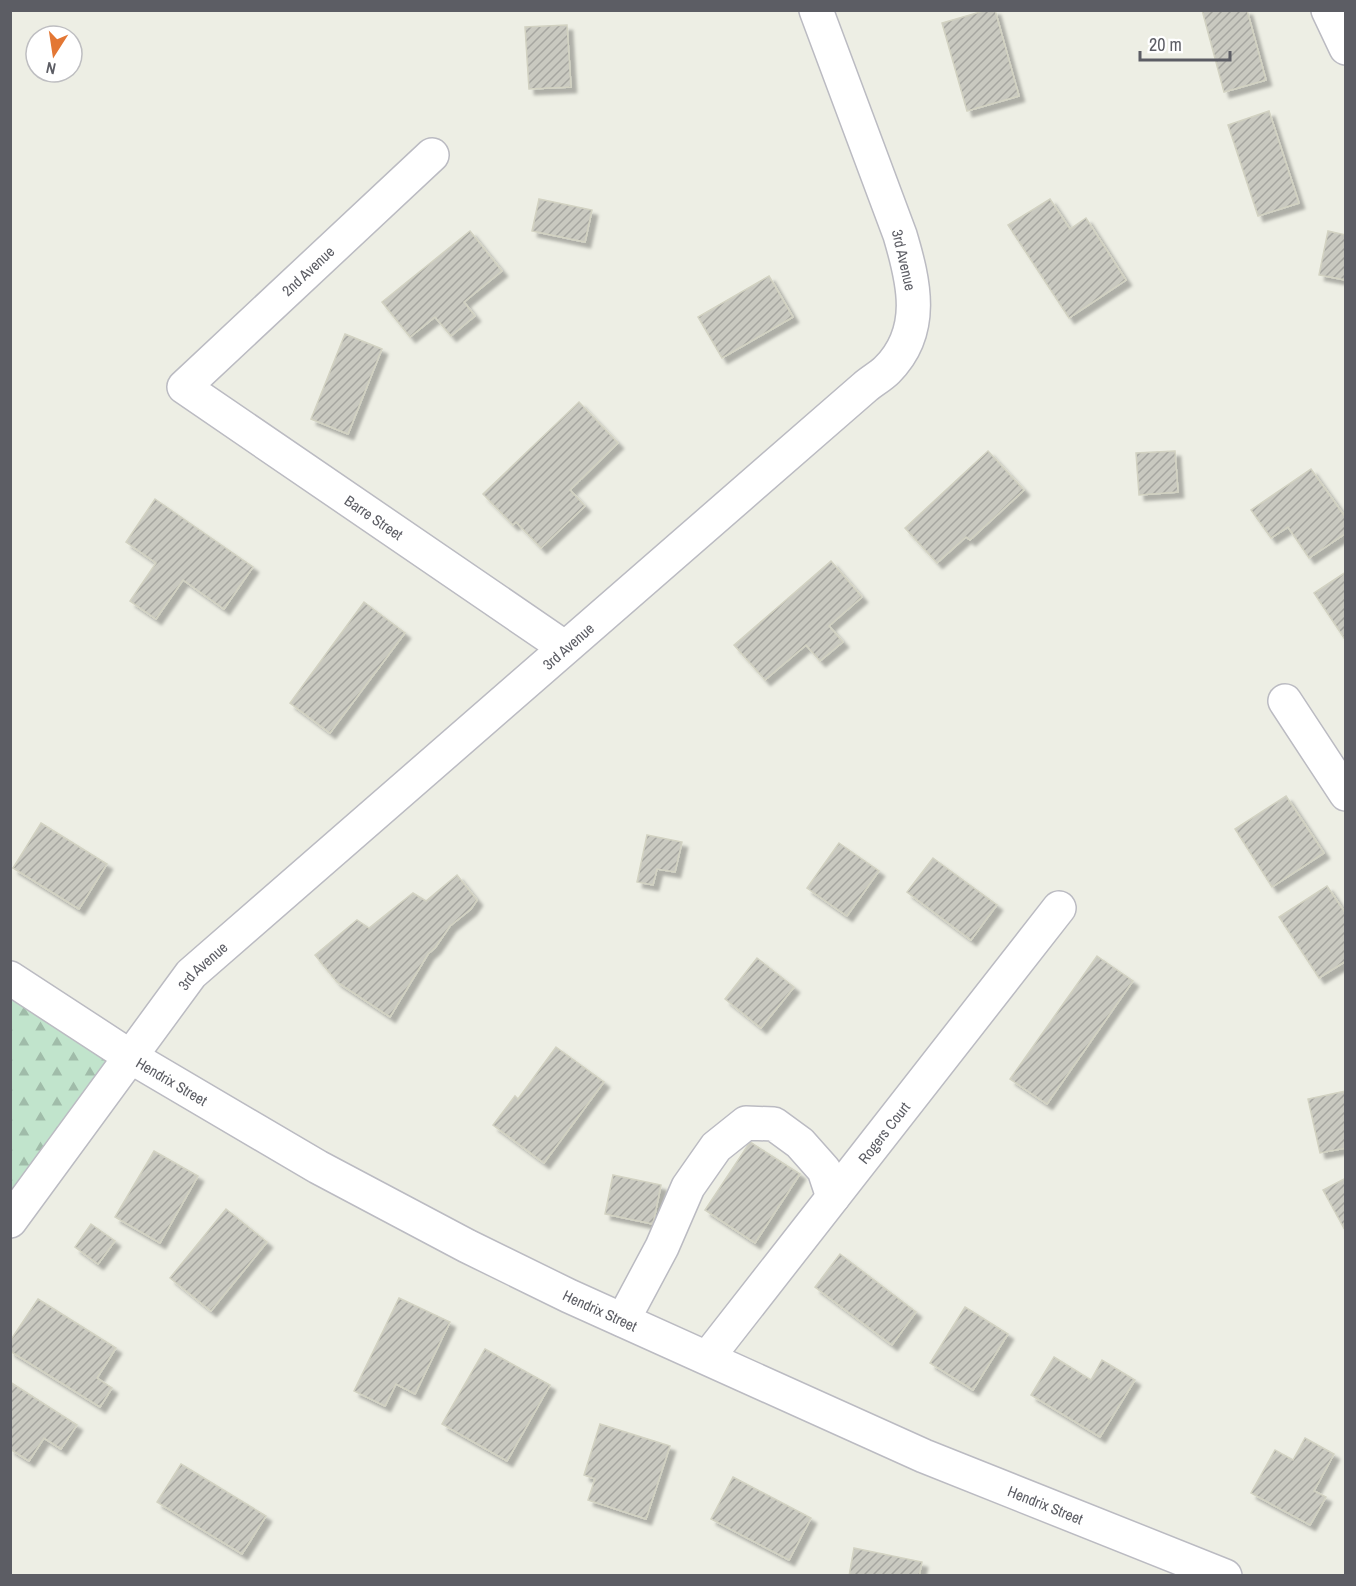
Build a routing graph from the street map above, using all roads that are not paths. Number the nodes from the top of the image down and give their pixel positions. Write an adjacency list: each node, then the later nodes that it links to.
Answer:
1 (816, 10): 6 (street, 3rd Avenue)
2 (1328, 10): 3 (street)
3 (1346, 48)
4 (432, 155): 5 (street, 2nd Avenue)
5 (184, 387): 6 (street, Barre Street)
6 (564, 647): 11 (street, 3rd Avenue)
7 (1286, 701): 8 (street)
8 (1342, 787)
9 (1059, 908): 12 (street, Rogers Court)
10 (10, 978): 11 (street, Hendrix Street)
11 (130, 1057): 13 (street, 3rd Avenue); 14 (street, Hendrix Street)
12 (833, 1197): 14 (street); 15 (street, Rogers Court)
13 (10, 1221)
14 (623, 1320): 15 (street, Hendrix Street)
15 (708, 1357): 16 (street, Hendrix Street)
16 (1225, 1575)

